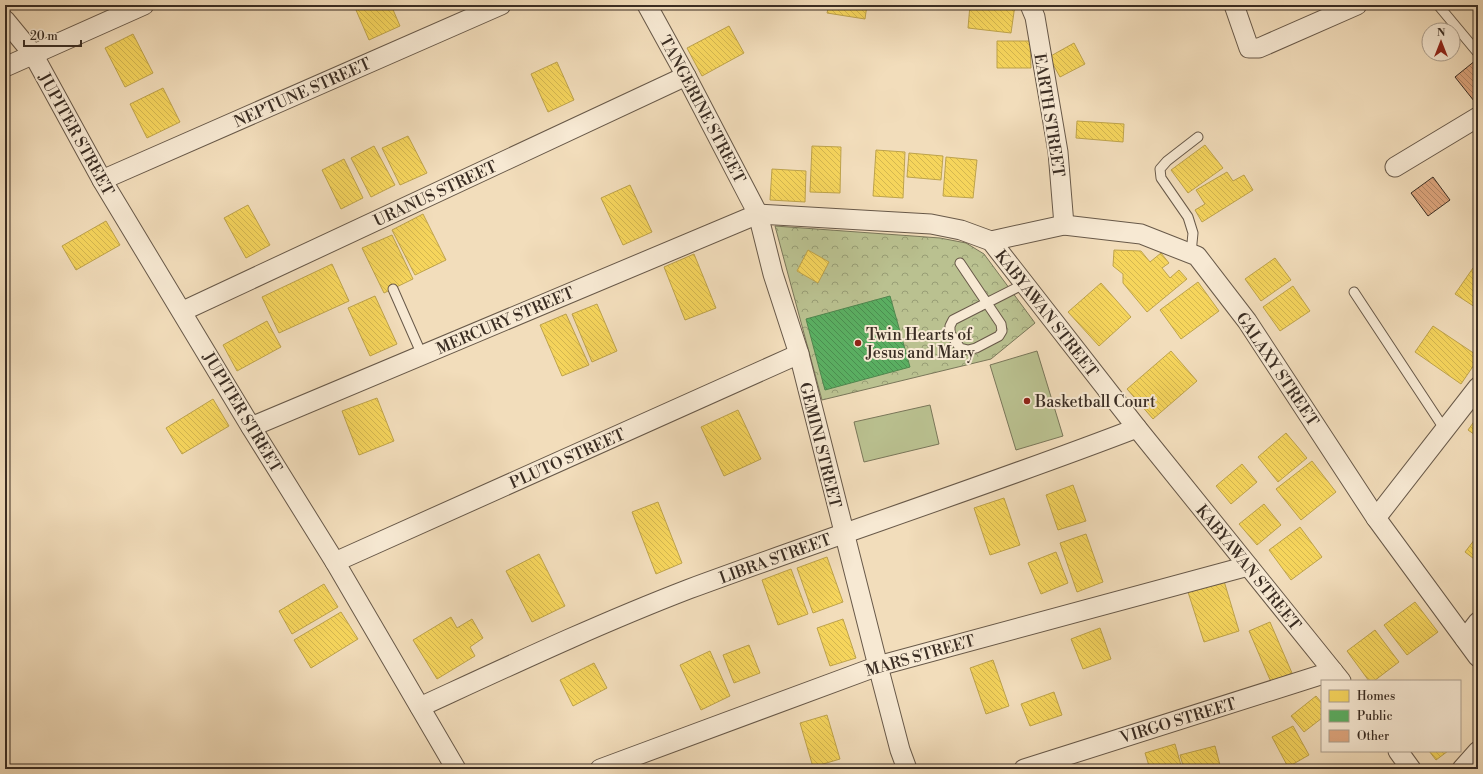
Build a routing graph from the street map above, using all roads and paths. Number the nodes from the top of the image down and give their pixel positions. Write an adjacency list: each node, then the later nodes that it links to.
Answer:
1 (144, 5): 10 (street)
2 (501, 5): 16 (street, NEPTUNE STREET)
3 (647, 5): 12 (street, TANGERINE STREET)
4 (1030, 5): 18 (street, EARTH STREET)
5 (1234, 5): 6 (street)
6 (1357, 5)
7 (1438, 5): 9 (lane)
8 (5, 20): 10 (street, JUPITER STREET)
9 (1478, 53)
10 (33, 54): 11 (street); 16 (street, JUPITER STREET)
11 (5, 67)
12 (686, 76): 17 (street, TANGERINE STREET); 26 (street, URANUS STREET)
13 (1478, 117): 15 (street)
14 (1198, 137): 20 (lane)
15 (1395, 167)
16 (102, 180): 26 (street, JUPITER STREET)
17 (758, 214): 19 (street, KABYAWAN STREET); 27 (street, GEMINI STREET); 28 (street, MERCURY STREET)
18 (1064, 225): 19 (street, GALAXY STREET); 20 (street, GALAXY STREET)
19 (990, 241): 22 (street, KABYAWAN STREET)
20 (1191, 253): 33 (street, GALAXY STREET)
21 (960, 263): 25 (lane)
22 (1024, 284): 25 (lane); 31 (street, KABYAWAN STREET)
23 (394, 289): 28 (lane)
24 (1354, 292): 32 (lane)
25 (986, 303): 25 (lane)
26 (182, 311): 30 (street, JUPITER STREET)
27 (798, 354): 34 (street, GEMINI STREET); 35 (street, PLUTO STREET)
28 (422, 355): 30 (street, MERCURY STREET)
29 (1478, 387): 32 (street)
30 (251, 427): 35 (street, JUPITER STREET)
31 (1137, 428): 34 (street, LIBRA STREET); 36 (street, KABYAWAN STREET)
32 (1445, 430): 33 (street)
33 (1376, 518): 38 (street, GALAXY STREET)
34 (843, 533): 40 (street, GEMINI STREET); 44 (street, LIBRA STREET)
35 (335, 562): 44 (street, JUPITER STREET)
36 (1248, 566): 40 (street, MARS STREET); 41 (street, KABYAWAN STREET)
37 (1478, 622): 38 (street)
38 (1465, 639): 39 (street, GALAXY STREET)
39 (1478, 657)
40 (878, 666): 48 (street, MARS STREET); 49 (street, GEMINI STREET)
41 (1337, 676): 42 (street, VIRGO STREET)
42 (1324, 680)
43 (1321, 681): 50 (street, VIRGO STREET)
44 (420, 707): 47 (street, JUPITER STREET)
45 (1478, 751): 52 (street)
46 (1399, 752): 51 (street)
47 (456, 769)
48 (600, 769)
49 (907, 769)
50 (1024, 769)
51 (1412, 769)
52 (1462, 769)

